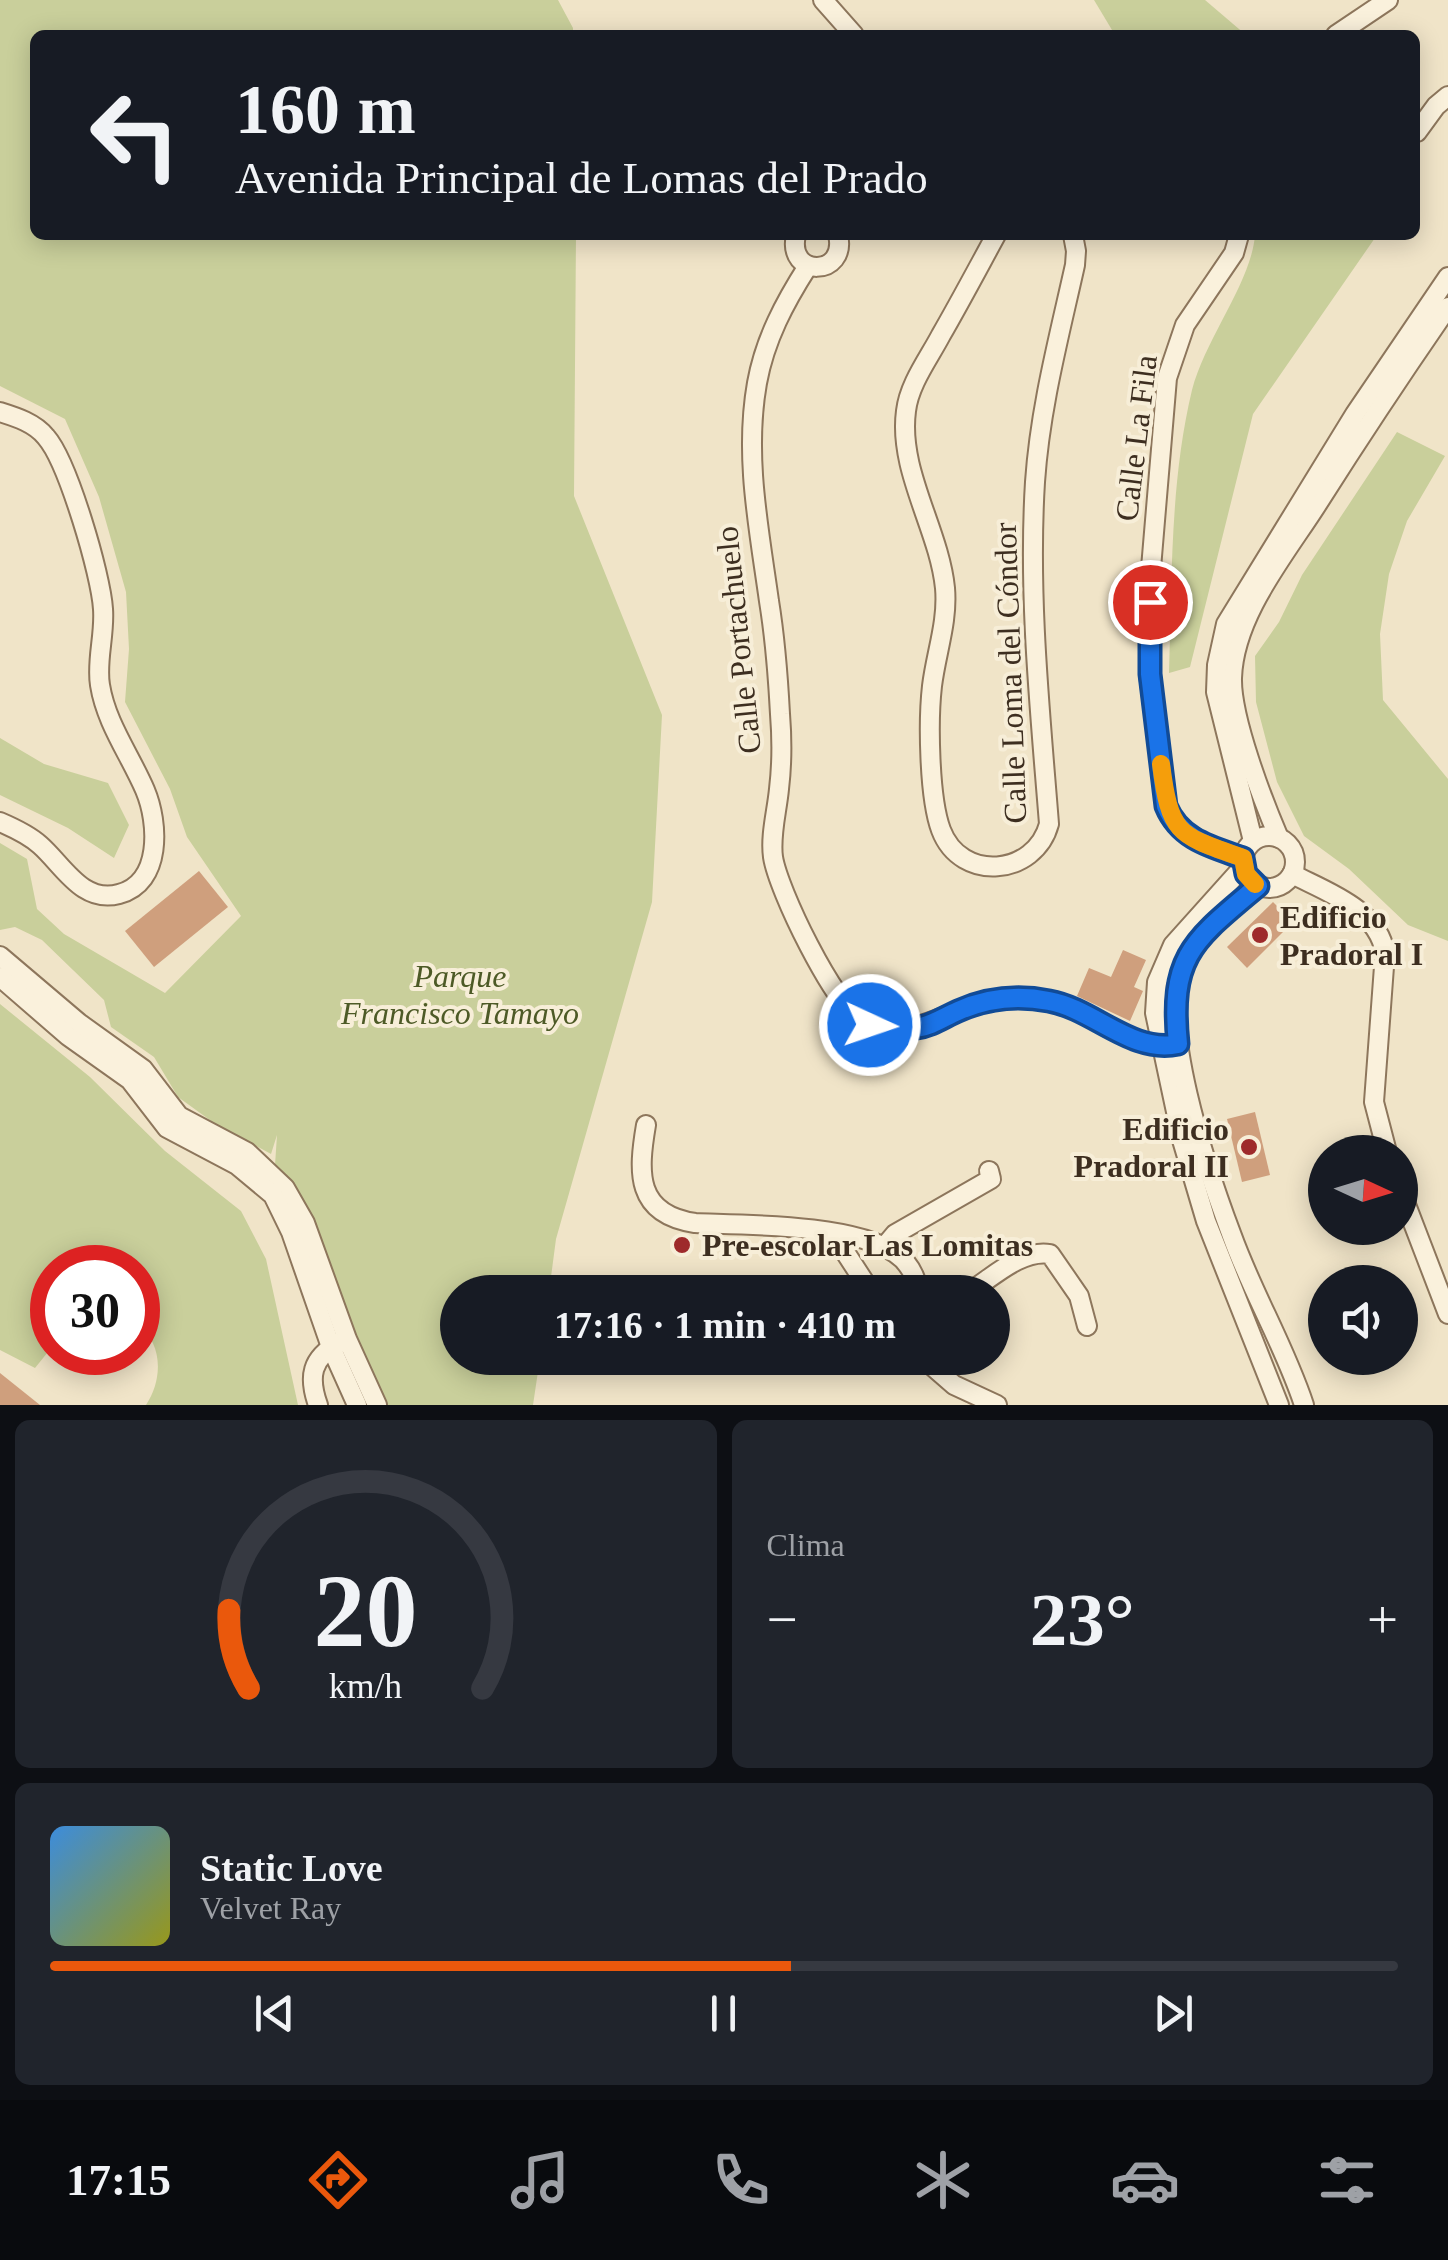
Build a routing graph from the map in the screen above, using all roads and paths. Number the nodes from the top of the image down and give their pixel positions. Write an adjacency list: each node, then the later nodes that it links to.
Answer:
1 (823, 0): 3 (street)
2 (1388, 0): 4 (street)
3 (850, 30)
4 (1343, 30)
5 (1448, 96): 6 (street)
6 (1420, 128)
7 (795, 240): 12 (street)
8 (839, 240): 12 (street)
9 (993, 240): 10 (street, Calle Loma del Cóndor)
10 (1073, 240)
11 (1238, 240): 19 (street, Calle La Fila)
12 (808, 266): 24 (street, Calle Portachuelo)
13 (1448, 277): 18 (street)
14 (1448, 307): 17 (street)
15 (0, 412): 16 (street)
16 (0, 822)
17 (1279, 838): 18 (street); 20 (street)
18 (1254, 841): 19 (street)
19 (1243, 862): 21 (street); 24 (street)
20 (1292, 874): 21 (street); 26 (street)
21 (1258, 886): 24 (street)
22 (0, 956): 37 (street)
23 (0, 977): 37 (street)
24 (1169, 1046): 45 (street); 46 (street)
25 (646, 1124): 28 (street)
26 (1383, 1135)
27 (989, 1171): 30 (street)
28 (806, 1230): 30 (street); 31 (street)
29 (1418, 1236): 35 (street)
30 (884, 1248): 31 (street); 33 (street)
31 (854, 1262): 32 (street)
32 (861, 1275)
33 (910, 1275)
34 (996, 1275): 36 (street)
35 (1448, 1314)
36 (1087, 1326)
37 (339, 1343): 41 (street); 42 (street); 43 (street)
38 (943, 1375): 40 (street)
39 (948, 1375): 40 (street)
40 (954, 1385): 44 (street)
41 (318, 1405)
42 (357, 1405)
43 (377, 1405)
44 (996, 1405)
45 (1279, 1405)
46 (1304, 1405)

